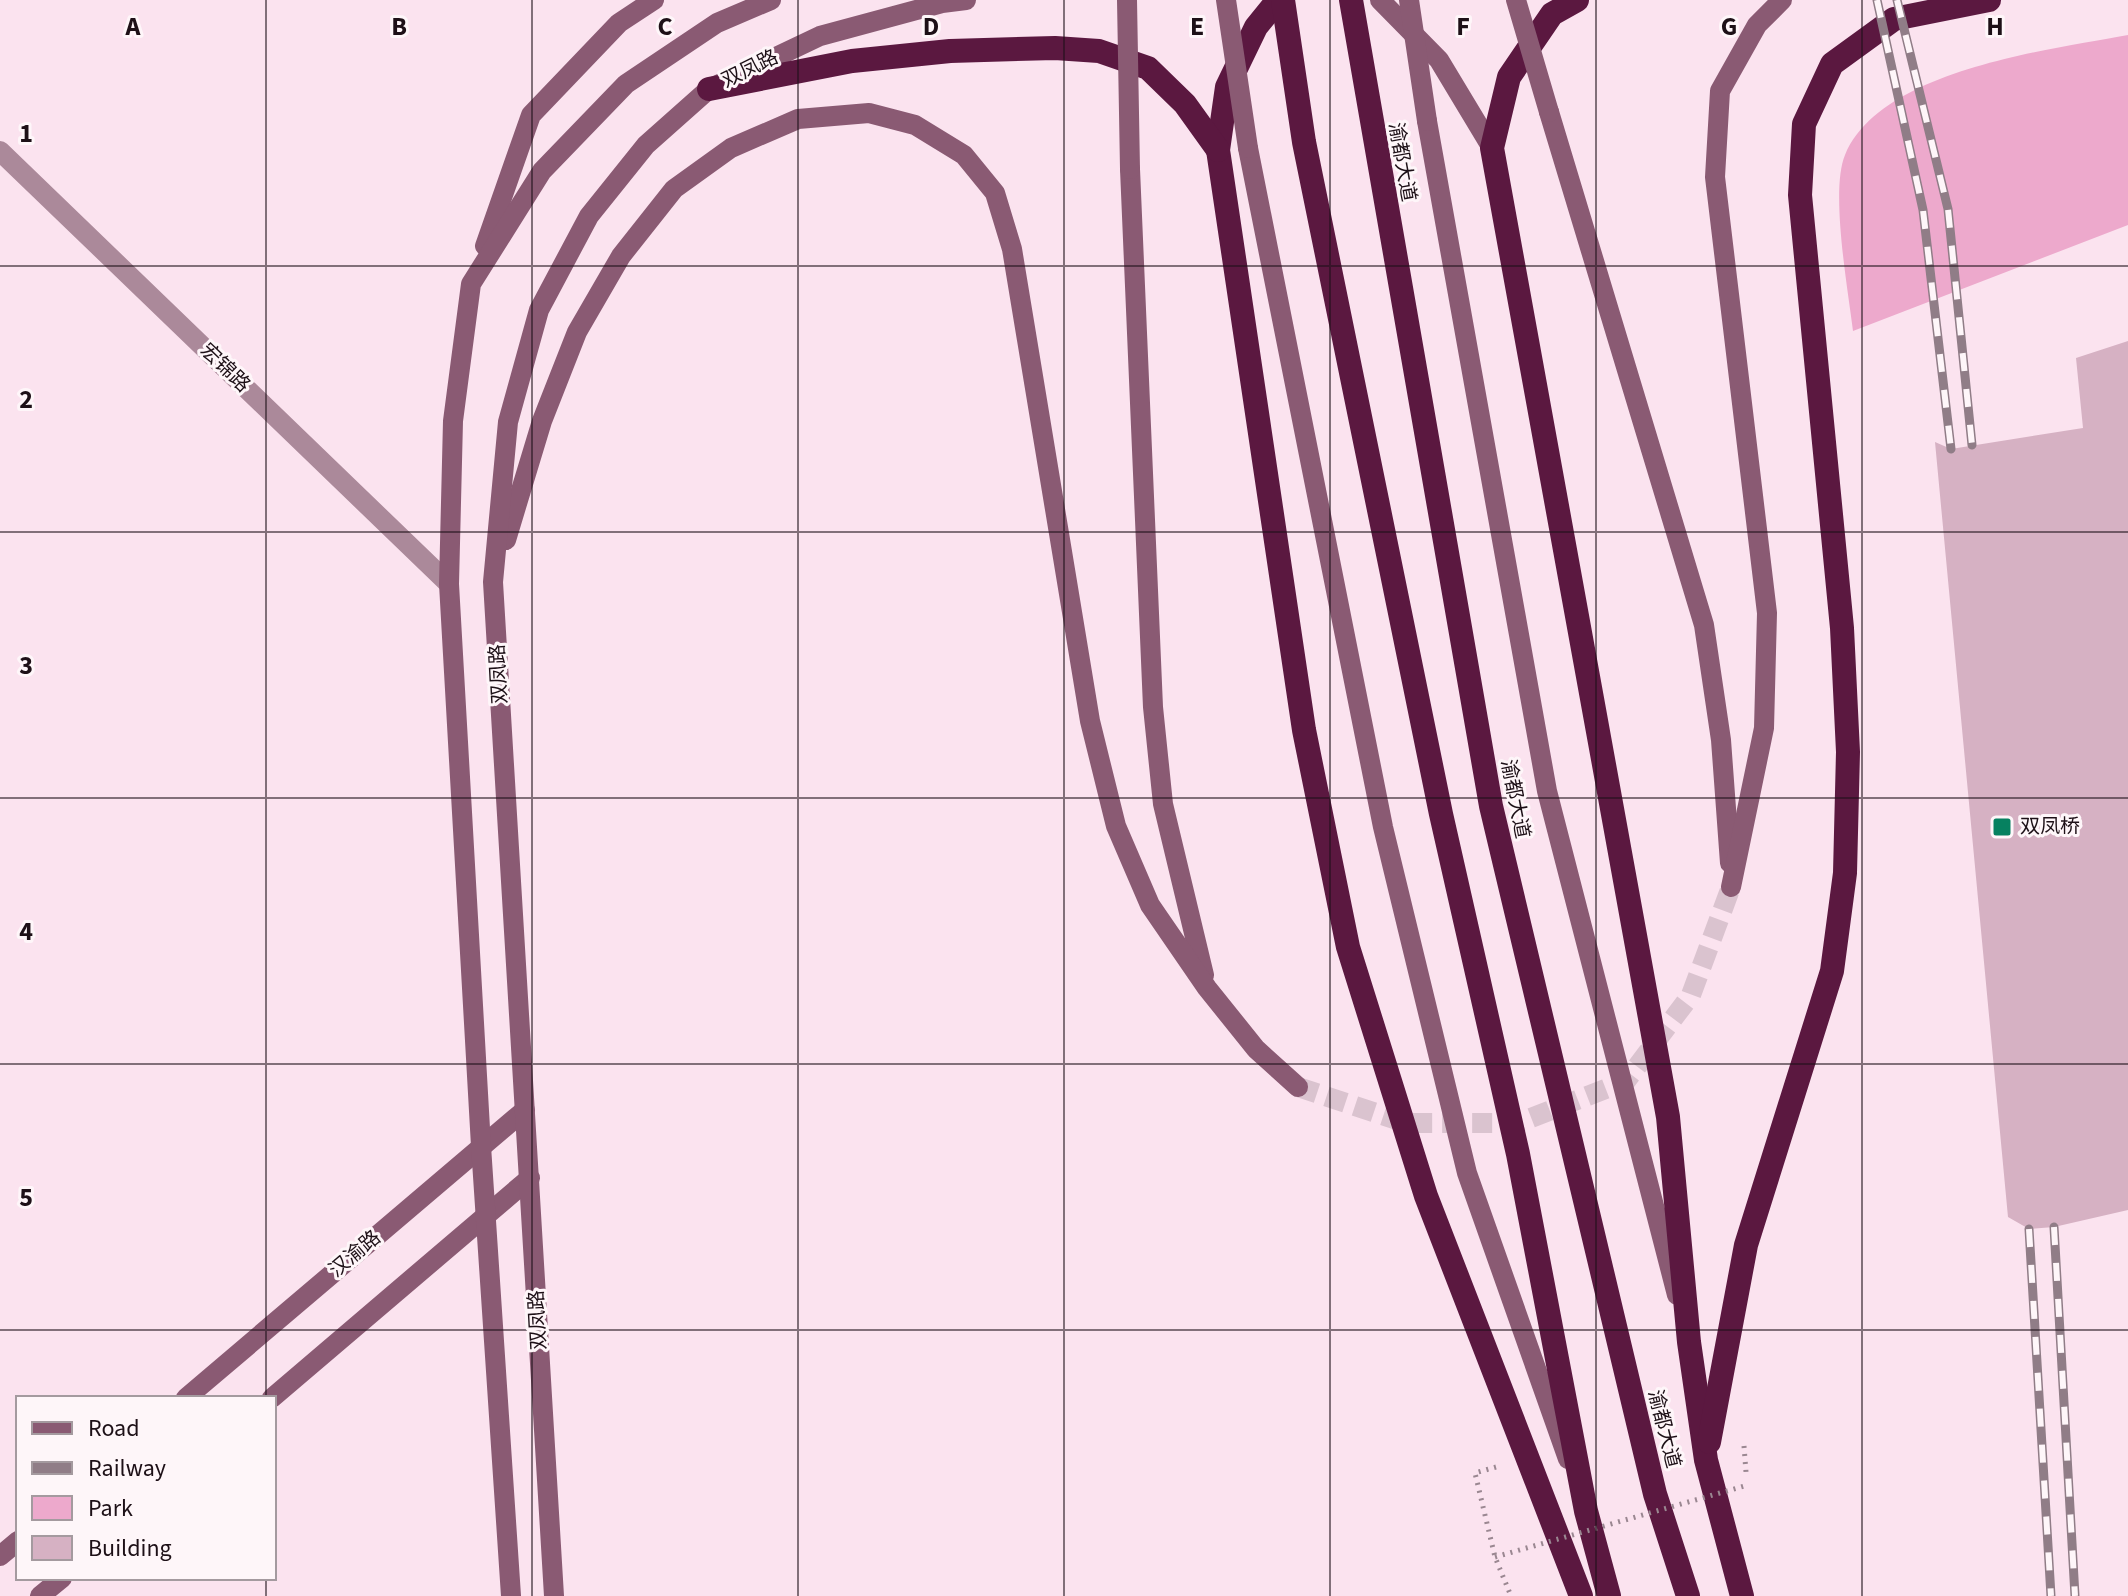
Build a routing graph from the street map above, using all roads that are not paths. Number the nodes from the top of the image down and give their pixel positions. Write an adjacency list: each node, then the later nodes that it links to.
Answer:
1 (654, 0): 18 (main road)
2 (771, 0): 18 (main road)
3 (966, 0): 14 (main road, 双凤路)
4 (1127, 0): 21 (main road, bridge)
5 (1226, 0): 31 (main road, bridge)
6 (1281, 0): 16 (highway); 31 (highway)
7 (1351, 0): 40 (highway, 渝都大道)
8 (1380, 0): 15 (main road)
9 (1409, 0): 27 (main road, bridge)
10 (1516, 0): 12 (main road, bridge)
11 (1577, 0): 15 (highway)
12 (1782, 0)
13 (1989, 0): 30 (highway)
14 (709, 89): 16 (highway); 19 (main road, 双凤路)
15 (1492, 148): 27 (highway)
16 (1218, 150): 38 (highway)
17 (0, 151): 20 (street, 宏锦路)
18 (471, 284): 20 (main road)
19 (493, 582): 21 (main road); 23 (main road, 双凤路)
20 (449, 584): 24 (main road)
21 (1207, 988): 22 (main road)
22 (1298, 1087)
23 (525, 1110): 24 (main road, 汉渝路); 25 (main road, 双凤路)
24 (481, 1146): 26 (main road); 28 (main road, 汉渝路)
25 (530, 1178): 26 (main road); 37 (main road, 双凤路)
26 (486, 1215): 29 (main road); 36 (main road)
27 (1689, 1342): 30 (highway)
28 (188, 1396)
29 (274, 1396)
30 (1706, 1460): 41 (highway)
31 (1586, 1511): 39 (highway)
32 (16, 1543): 33 (main road)
33 (0, 1556)
34 (60, 1580): 35 (main road)
35 (40, 1596)
36 (511, 1596)
37 (554, 1596)
38 (1581, 1596)
39 (1609, 1596)
40 (1688, 1596)
41 (1742, 1596)

